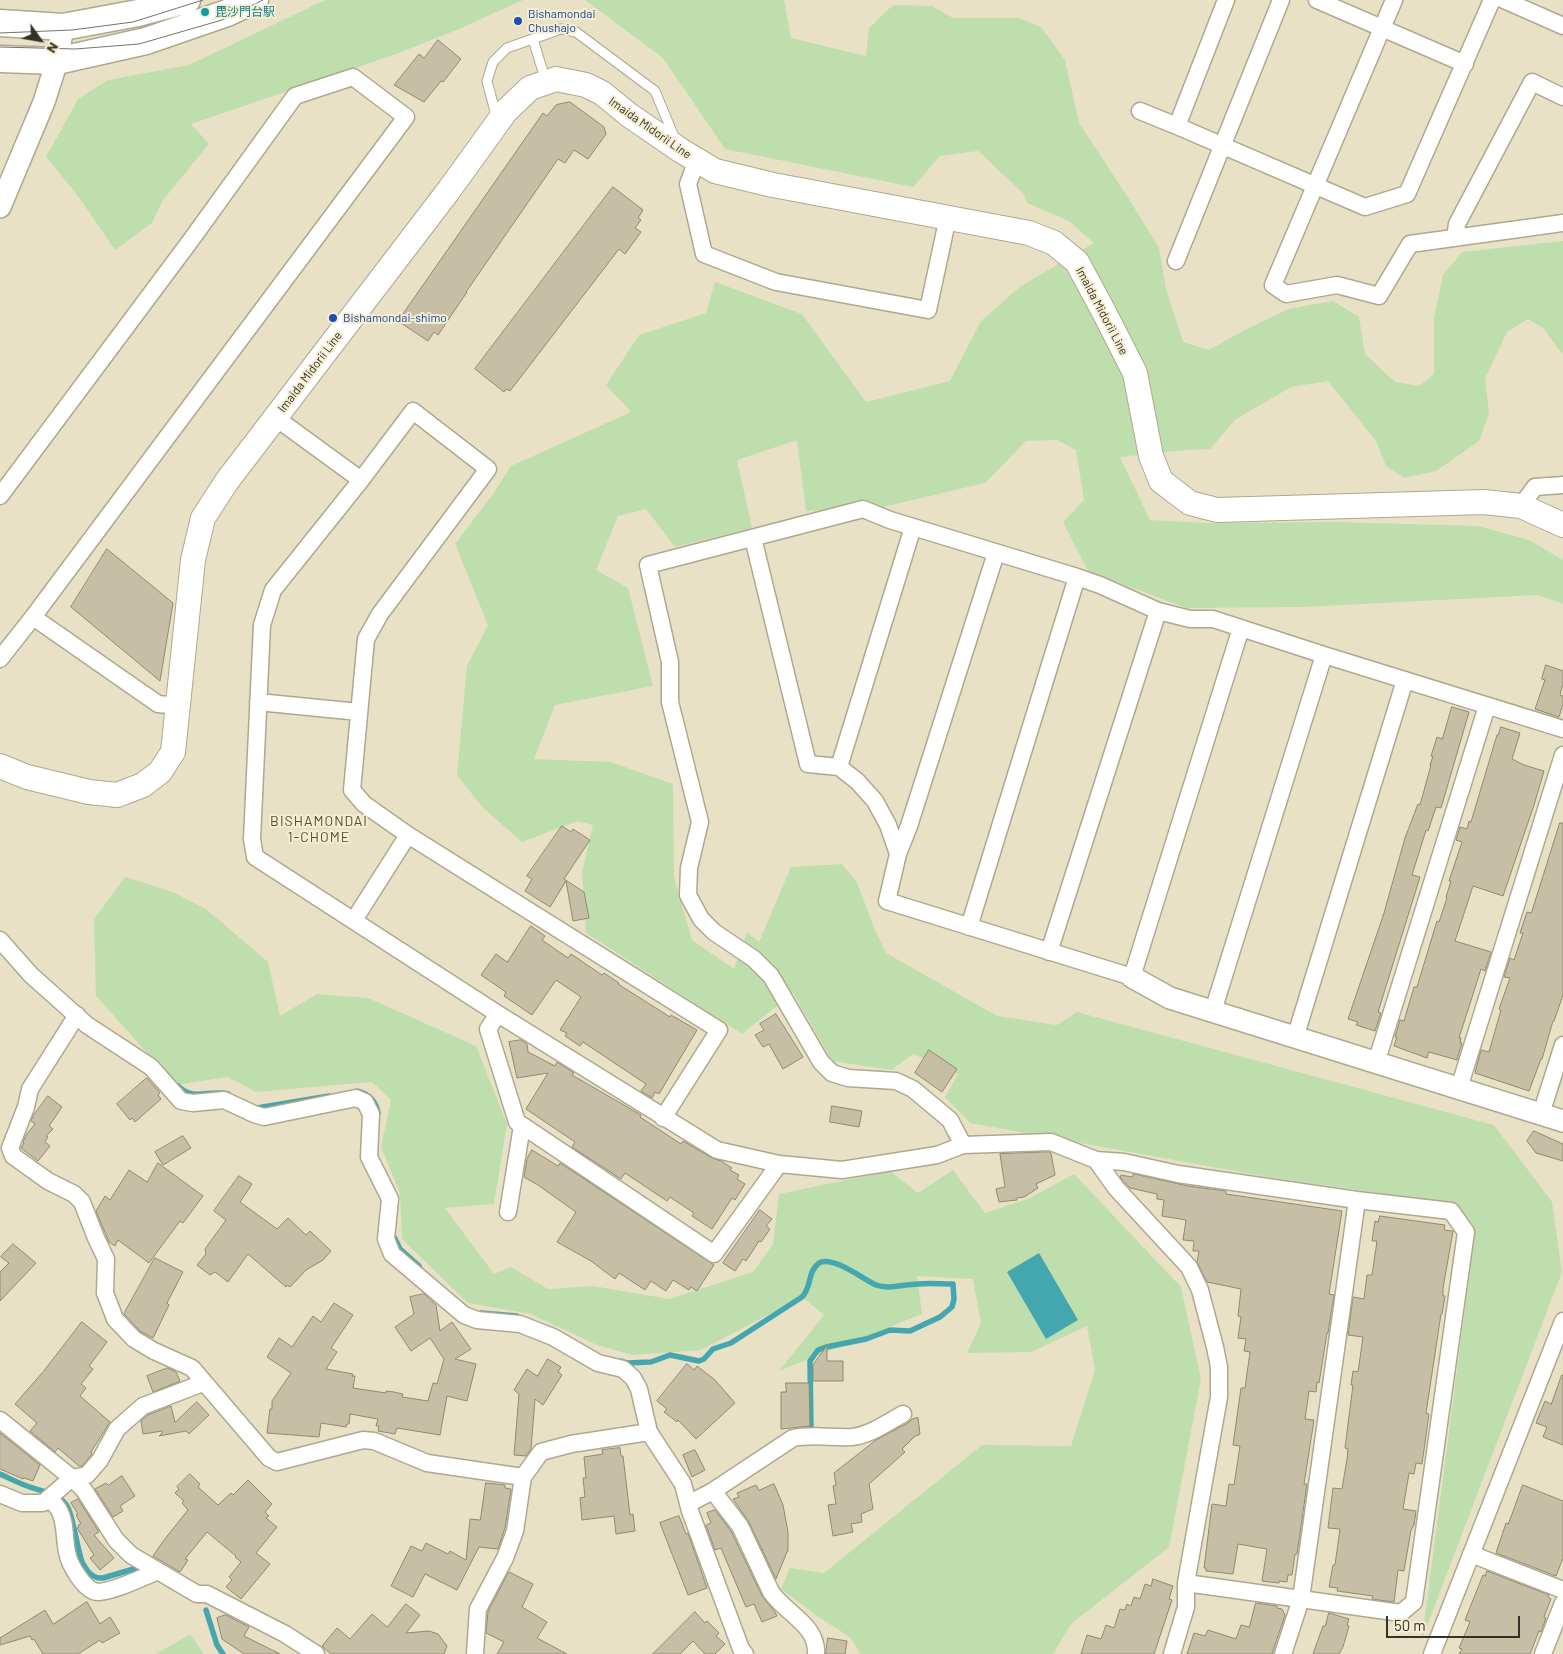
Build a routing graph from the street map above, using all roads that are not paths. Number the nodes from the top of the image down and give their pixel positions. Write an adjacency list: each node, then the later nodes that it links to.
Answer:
1 (187, 0): 11 (main road)
2 (255, 0): 15 (main road)
3 (1226, 0): 21 (street)
4 (1281, 0): 22 (street)
5 (1318, 0): 12 (street)
6 (1394, 0): 12 (street)
7 (1492, 0): 16 (street)
8 (1504, 0): 10 (street)
9 (0, 23): 11 (main road)
10 (1563, 26)
11 (62, 27): 15 (street)
12 (1382, 28): 16 (street); 24 (street)
13 (533, 39): 17 (lane); 20 (lane); 23 (lane)
14 (0, 59): 15 (main road)
15 (57, 61): 25 (street)
16 (1465, 64): 24 (street)
17 (546, 83): 20 (main road, Imaida Midorii Line); 23 (main road, Imaida Midorii Line)
18 (1563, 97): 28 (street)
19 (1140, 111): 21 (street)
20 (498, 122): 30 (main road, Imaida Midorii Line)
21 (1177, 126): 22 (street)
22 (1222, 145): 24 (street); 29 (street)
23 (688, 155): 26 (main road, Imaida Midorii Line); 26 (street)
24 (1315, 186): 28 (street)
25 (0, 207)
26 (948, 217): 34 (main road, Imaida Midorii Line)
27 (1563, 223): 28 (street)
28 (1455, 238)
29 (1176, 261)
30 (276, 418): 31 (street); 47 (main road, Imaida Midorii Line)
31 (361, 480): 46 (street); 49 (street)
32 (1563, 485): 34 (street)
33 (0, 496): 41 (street)
34 (1521, 506): 35 (main road, Imaida Midorii Line)
35 (1563, 525)
36 (913, 527): 37 (street); 38 (street); 53 (street)
37 (753, 538): 53 (street); 72 (street)
38 (996, 553): 39 (street); 55 (street)
39 (1077, 578): 40 (street); 57 (street)
40 (1158, 611): 42 (street); 59 (street)
41 (33, 618): 43 (street); 47 (street)
42 (1240, 628): 44 (street); 60 (street)
43 (2, 654)
44 (1324, 655): 45 (street); 61 (street)
45 (1405, 680): 48 (street); 64 (street)
46 (258, 702): 49 (street); 56 (street)
47 (179, 706): 52 (main road, Imaida Midorii Line)
48 (1486, 706): 50 (street); 66 (street)
49 (360, 712): 54 (street)
50 (1563, 729)
51 (1563, 755): 67 (street)
52 (0, 766)
53 (838, 767): 55 (street)
54 (408, 835): 56 (street); 69 (street)
55 (898, 854): 57 (street)
56 (354, 920): 62 (street)
57 (969, 927): 59 (street)
58 (0, 940): 63 (street)
59 (1049, 952): 60 (street)
60 (1132, 977): 61 (street)
61 (1212, 1011): 64 (street)
62 (498, 1014): 69 (street); 71 (street)
63 (77, 1016): 78 (street); 81 (street)
64 (1296, 1038): 66 (street)
65 (1563, 1045): 68 (street)
66 (1376, 1063): 67 (street)
67 (1459, 1088): 68 (street)
68 (1542, 1114): 70 (street)
69 (663, 1118): 74 (street)
70 (1563, 1121)
71 (522, 1126): 74 (street); 76 (street)
72 (963, 1145): 73 (street); 74 (street)
73 (1096, 1160): 75 (street); 90 (street)
74 (779, 1164)
75 (1357, 1200): 92 (street); 92 (street)
76 (508, 1212)
77 (1563, 1321): 88 (street)
78 (203, 1383): 82 (street); 83 (street)
79 (902, 1414): 84 (street)
80 (0, 1420): 83 (street)
81 (649, 1432): 82 (street); 87 (street)
82 (523, 1476): 95 (street)
83 (72, 1478): 86 (street); 89 (street)
84 (713, 1491): 87 (street); 97 (street)
85 (0, 1494): 86 (street)
86 (49, 1498): 89 (street)
87 (688, 1504): 96 (street)
88 (1471, 1554): 91 (street); 100 (street)
89 (158, 1571): 94 (street)
90 (1186, 1583): 92 (street); 98 (street)
91 (1563, 1590)
92 (1300, 1599): 99 (street)
93 (1563, 1604): 101 (street)
94 (316, 1654)
95 (475, 1654)
96 (744, 1654)
97 (816, 1654)
98 (1172, 1654)
99 (1282, 1654)
100 (1432, 1654)
101 (1543, 1654)

